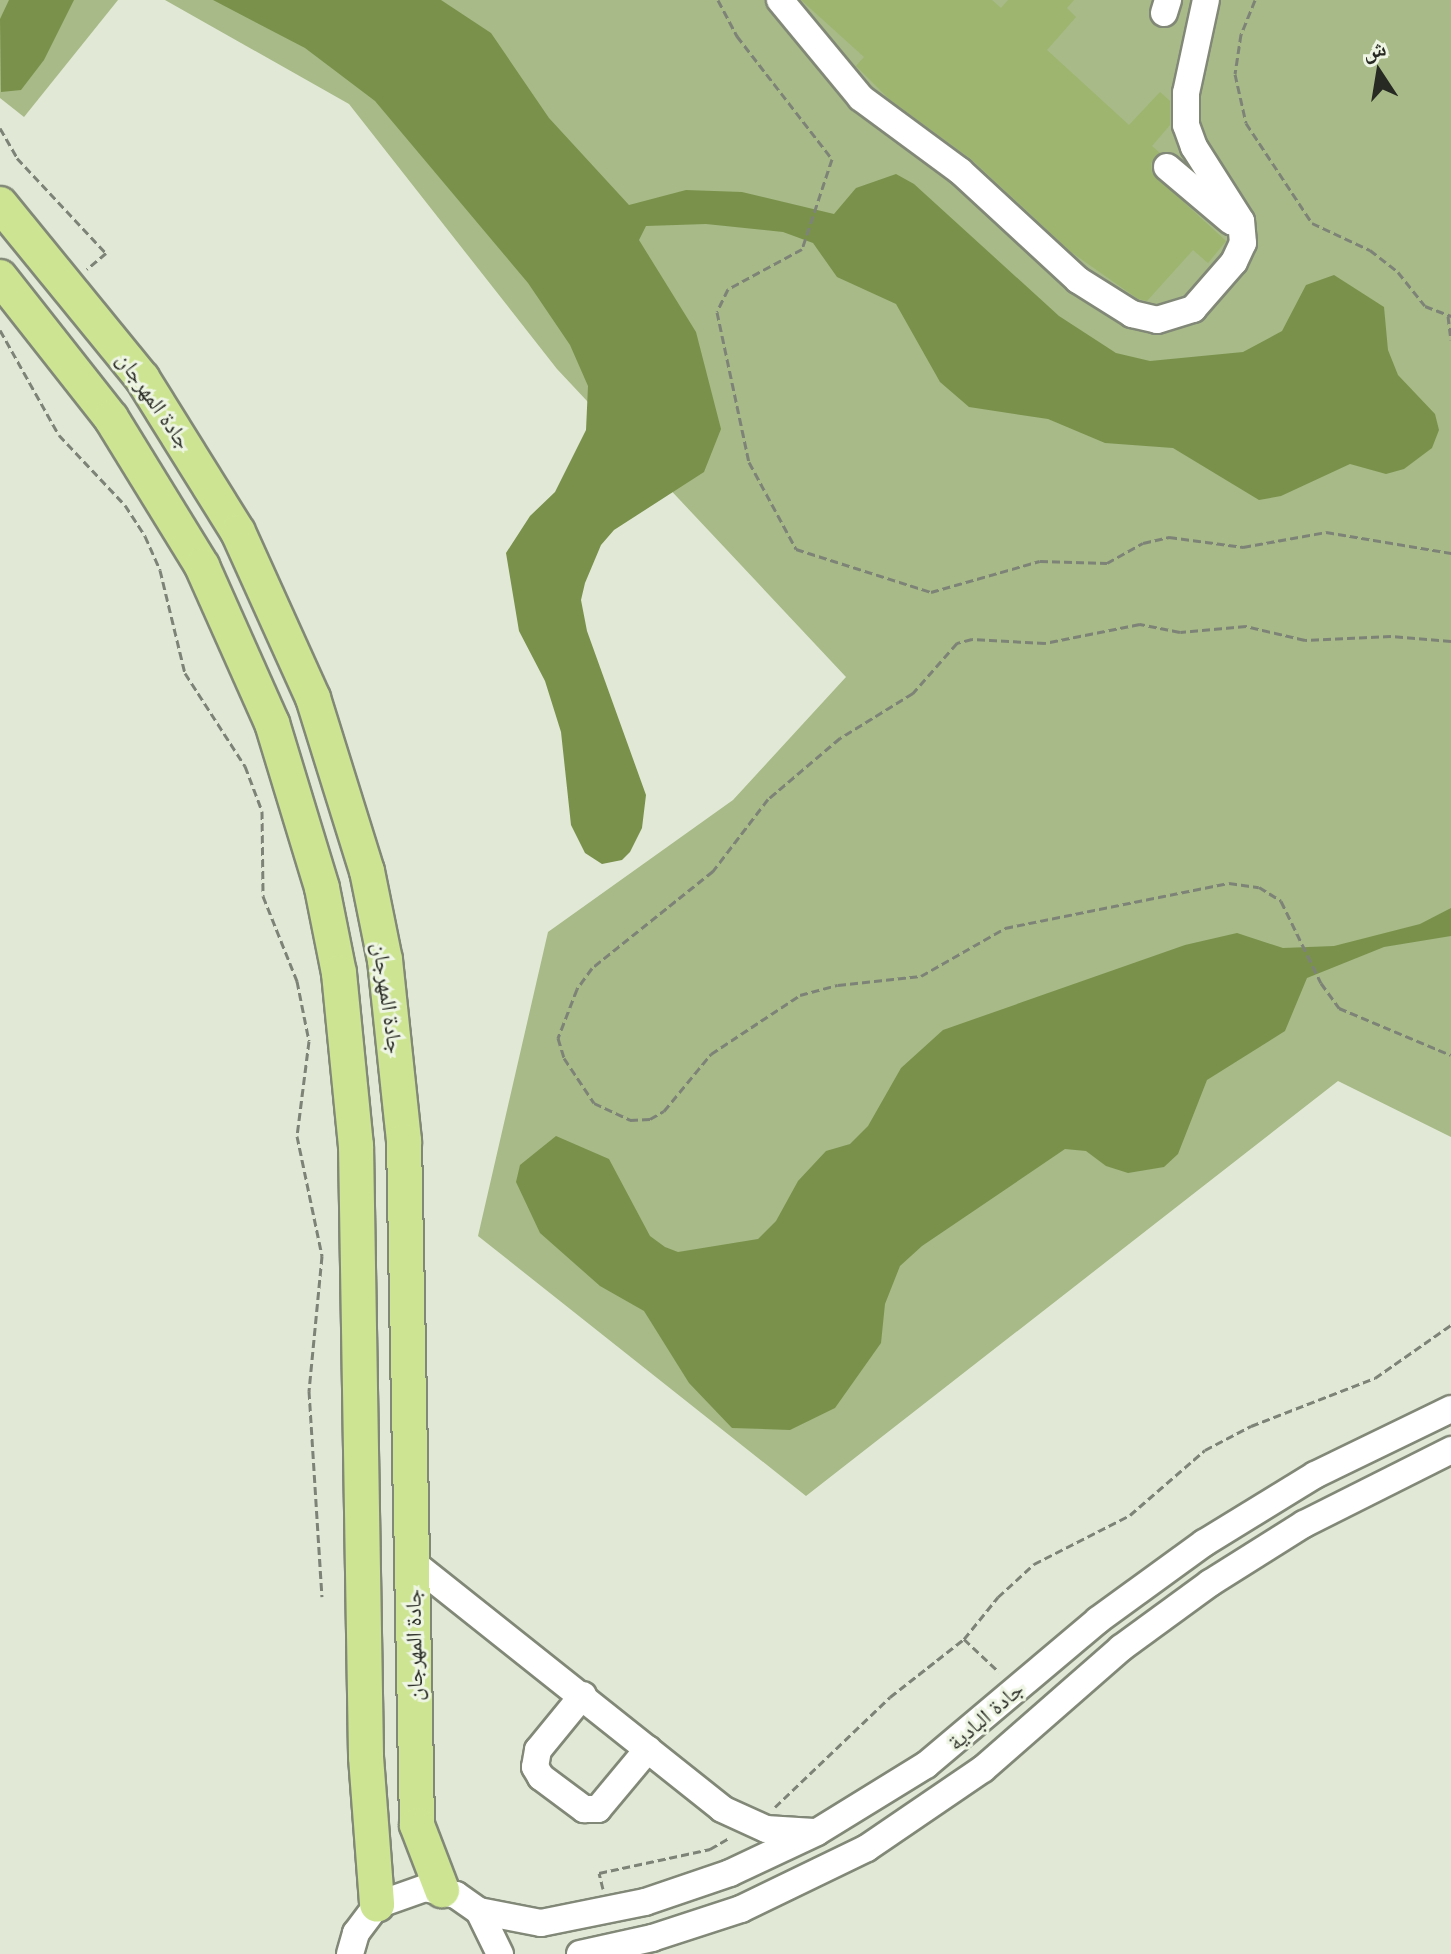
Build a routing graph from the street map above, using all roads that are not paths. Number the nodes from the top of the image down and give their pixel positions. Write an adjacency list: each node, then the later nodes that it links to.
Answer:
1 (780, 0): 5 (street)
2 (1206, 0): 5 (street)
3 (1167, 167): 5 (street)
4 (0, 204): 9 (main road, جادة المهرجان)
5 (1243, 231)
6 (0, 277): 14 (main road)
7 (1451, 1409): 12 (street, جادة البادية)
8 (1451, 1450): 18 (street, جادة البادية)
9 (412, 1562): 10 (street); 13 (main road, جادة المهرجان)
10 (583, 1695): 11 (street); 11 (street)
11 (648, 1749): 12 (street)
12 (817, 1832): 15 (street, جادة البادية)
13 (442, 1890): 14 (street); 15 (street, جادة البادية)
14 (377, 1905): 16 (street)
15 (479, 1911): 17 (street)
16 (349, 1953)
17 (500, 1954)
18 (580, 1954)

